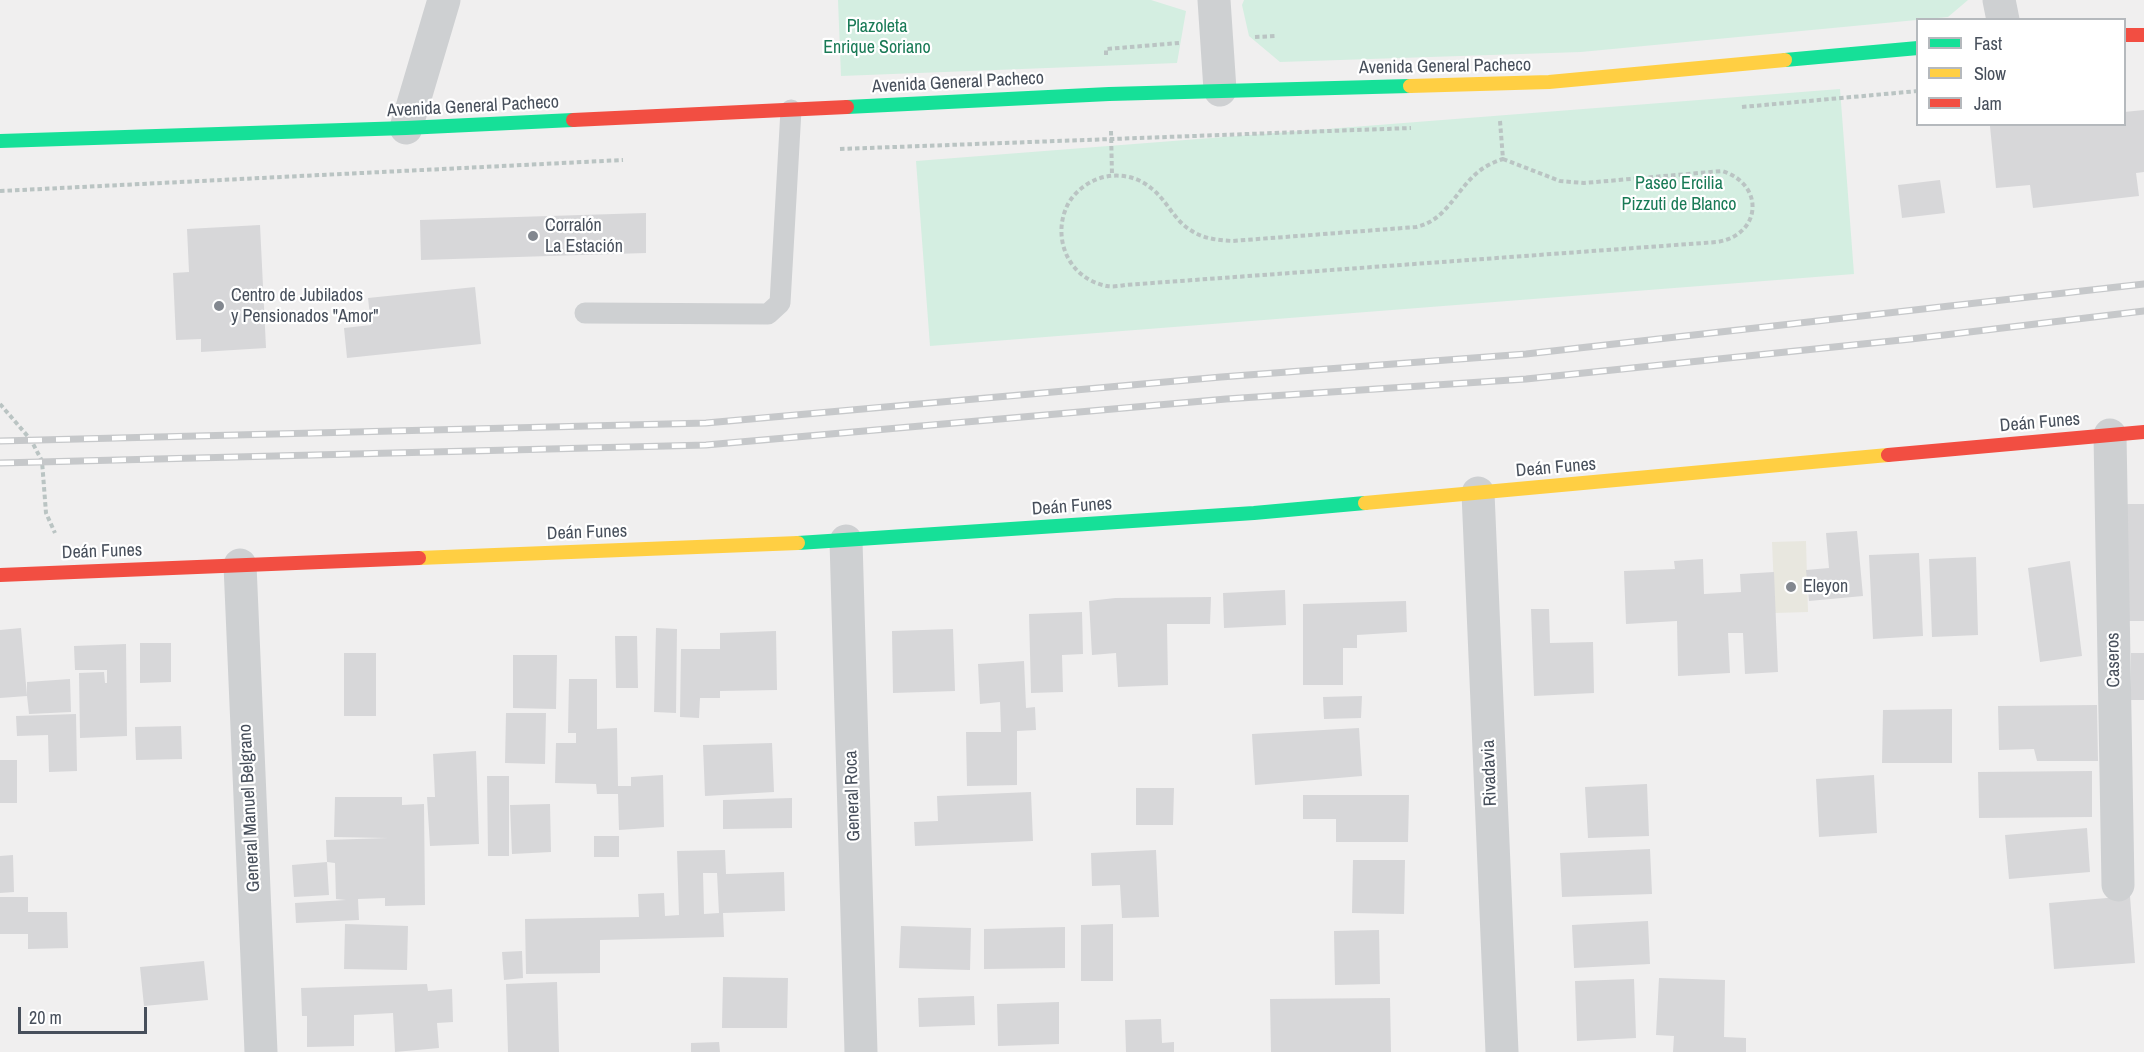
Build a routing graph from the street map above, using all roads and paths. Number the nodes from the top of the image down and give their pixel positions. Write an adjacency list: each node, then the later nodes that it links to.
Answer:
1 (444, 0): 14 (street)
2 (1214, 0): 8 (street)
3 (2000, 0): 4 (street)
4 (2003, 18)
5 (2144, 34): 6 (main road)
6 (2126, 35)
7 (1916, 48): 8 (main road, Avenida General Pacheco)
8 (1220, 90): 11 (main road, Avenida General Pacheco)
9 (1916, 91): 10 (path)
10 (1731, 107)
11 (790, 110): 14 (main road, Avenida General Pacheco); 17 (lane)
12 (1512, 123): 13 (path)
13 (1500, 124)
14 (406, 128): 16 (main road, Avenida General Pacheco)
15 (1418, 128): 17 (path)
16 (0, 141)
17 (788, 151): 21 (lane)
18 (633, 159): 19 (path)
19 (0, 191)
20 (1717, 242): 20 (path)
21 (585, 313)
22 (0, 404): 28 (path)
23 (2144, 432): 24 (main road, Deán Funes)
24 (2110, 435): 25 (main road, Deán Funes); 30 (street, Caseros)
25 (1478, 493): 26 (main road, Deán Funes); 33 (street, Rivadavia)
26 (846, 541): 27 (main road, Deán Funes); 32 (street, General Roca)
27 (240, 564): 28 (main road, Deán Funes); 31 (street, General Manuel Belgrano)
28 (67, 571): 29 (main road, Deán Funes)
29 (0, 575)
30 (2118, 885)
31 (261, 1052)
32 (861, 1052)
33 (1502, 1052)

